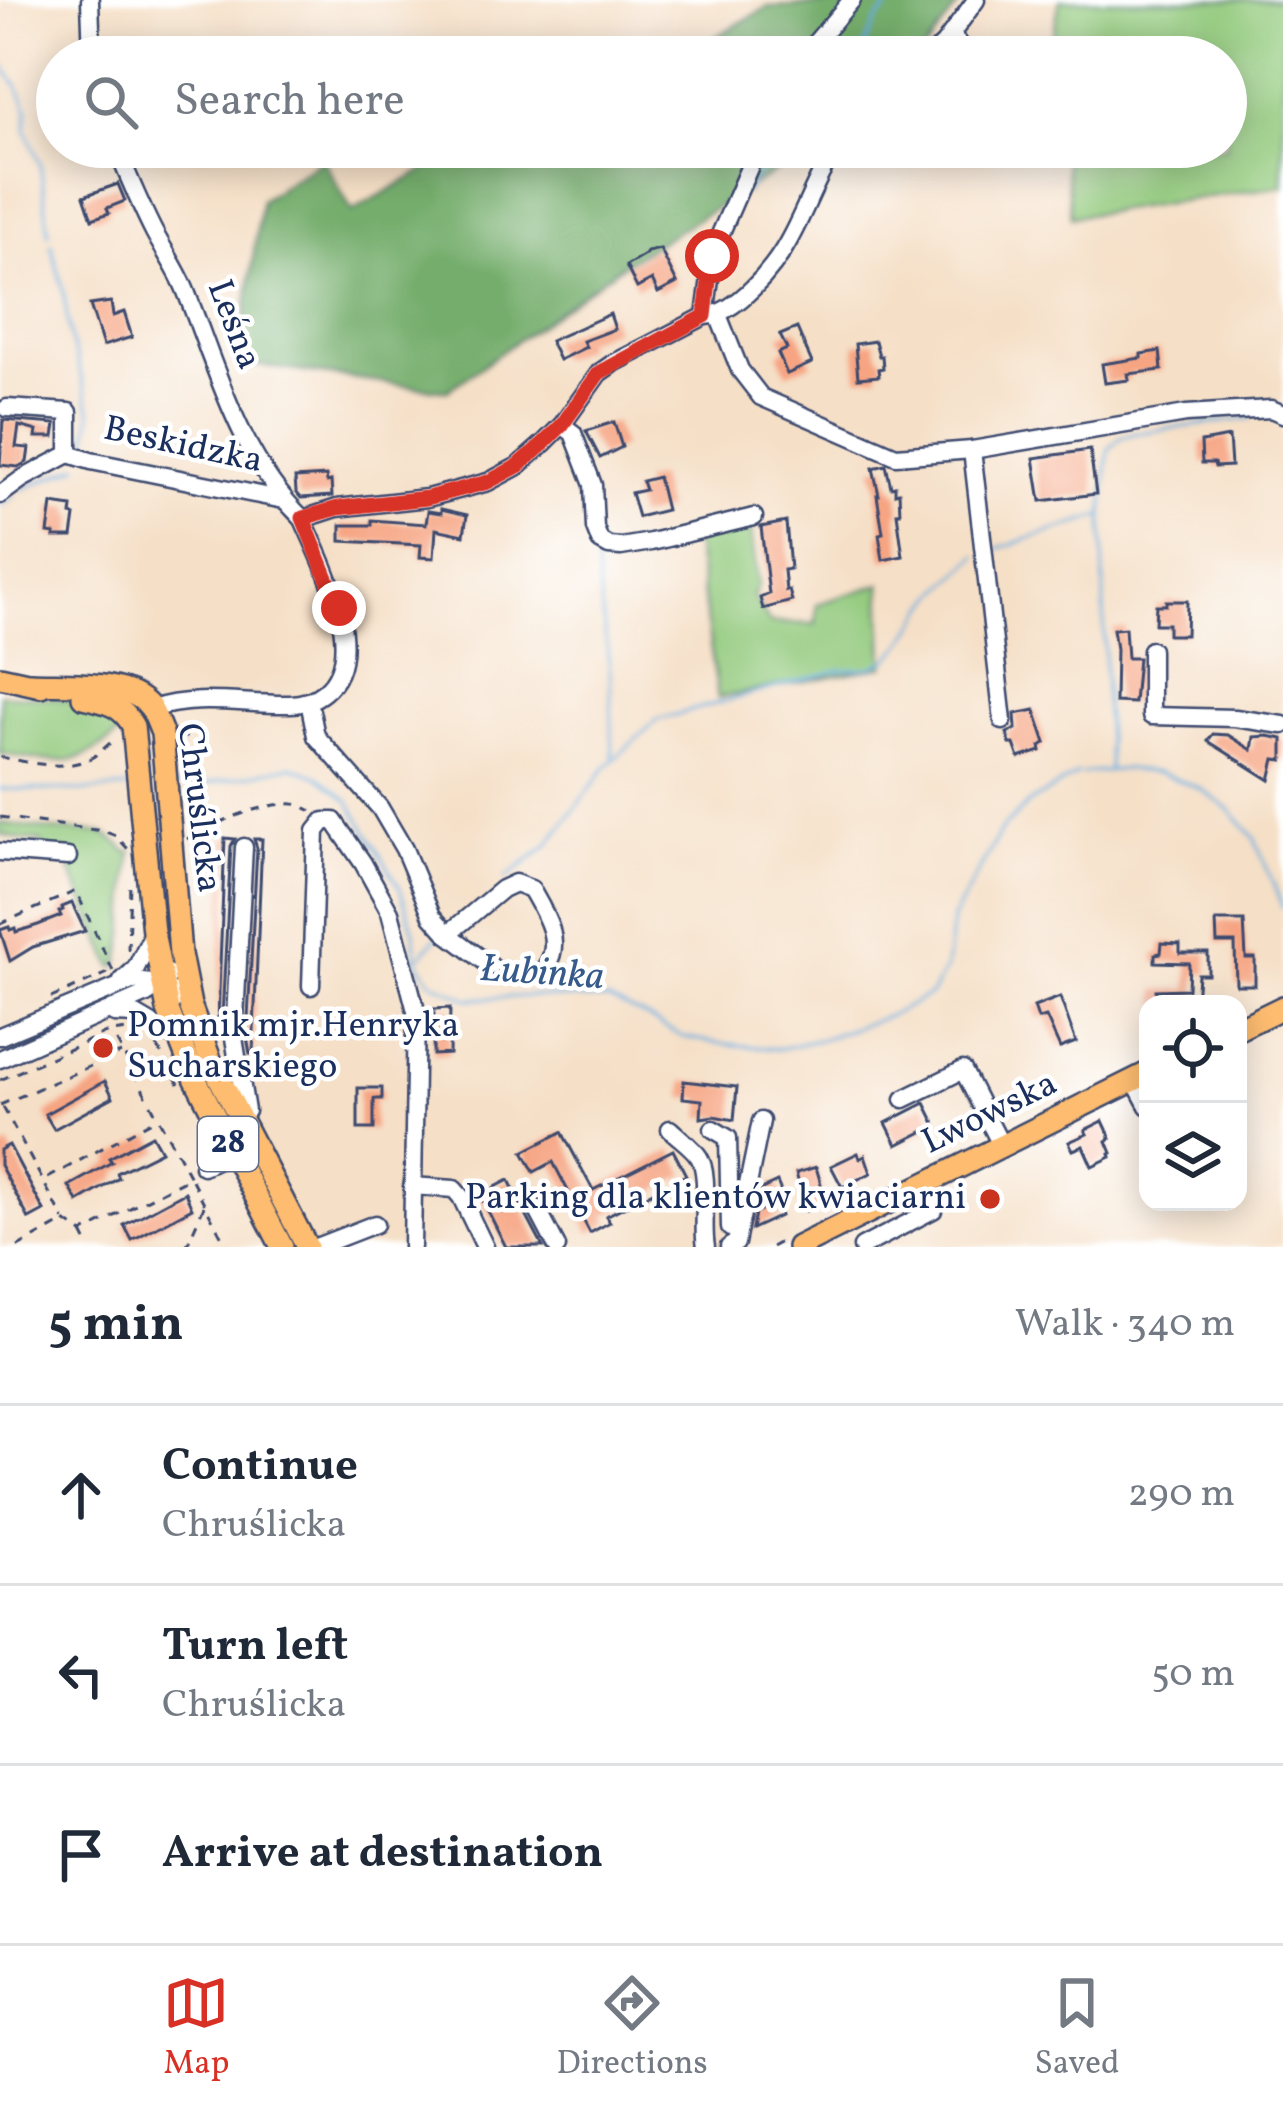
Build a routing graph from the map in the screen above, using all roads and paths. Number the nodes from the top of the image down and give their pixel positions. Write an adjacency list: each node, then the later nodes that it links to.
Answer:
1 (90, 0): 5 (street)
2 (852, 0): 6 (street)
3 (976, 0): 4 (street)
4 (952, 34)
5 (91, 36)
6 (821, 36)
7 (125, 168): 17 (street, Leśna)
8 (749, 168): 10 (street)
9 (822, 168): 10 (street)
10 (712, 316): 13 (street); 14 (street)
11 (7, 408): 15 (street, Beskidzka)
12 (1283, 414): 14 (street)
13 (562, 425): 18 (street); 19 (street)
14 (972, 450): 25 (street)
15 (79, 457): 16 (street, Beskidzka); 17 (street, Beskidzka)
16 (0, 495)
17 (284, 500): 18 (street, Leśna)
18 (303, 518): 23 (street, Chruślicka)
19 (754, 518)
20 (1151, 650): 27 (street)
21 (0, 677): 22 (main road)
22 (30, 682): 23 (main road); 26 (main road)
23 (152, 709): 26 (main road); 28 (main road, Chruślicka / 28)
24 (310, 712): 41 (street)
25 (1003, 722)
26 (132, 725): 30 (path); 34 (main road, Chruślicka / 28)
27 (1283, 725)
28 (171, 733): 29 (path); 33 (main road, Chruślicka / 28)
29 (190, 740)
30 (0, 757)
31 (0, 817): 34 (path)
32 (324, 821): 33 (path); 48 (street); 77 (street)
33 (179, 841): 43 (main road, Chruślicka / 28)
34 (136, 846): 40 (main road, Chruślicka / 28)
35 (244, 848): 67 (street)
36 (0, 852): 37 (street)
37 (68, 857)
38 (133, 870): 42 (path)
39 (0, 924): 46 (path)
40 (153, 932): 46 (street); 47 (main road, 28)
41 (448, 934): 44 (street); 45 (street)
42 (128, 949)
43 (180, 954): 47 (street); 50 (main road, 28)
44 (547, 965)
45 (491, 966)
46 (119, 973): 47 (street); 49 (path); 56 (street)
47 (162, 984): 50 (street); 52 (street); 57 (main road, 28)
48 (311, 986)
49 (47, 1000)
50 (190, 1005): 67 (main road, 28)
51 (1276, 1011): 53 (main road)
52 (106, 1024): 54 (path); 57 (street); 58 (path); 59 (street); 61 (path)
53 (1247, 1025)
54 (140, 1028)
55 (150, 1034): 62 (path)
56 (0, 1036)
57 (177, 1039): 73 (main road, 28)
58 (123, 1052): 64 (path); 68 (path)
59 (0, 1059)
60 (1139, 1078): 72 (main road, Lwowska)
61 (0, 1080)
62 (178, 1084)
63 (26, 1086): 64 (path)
64 (31, 1092): 66 (path)
65 (904, 1099): 72 (street)
66 (1, 1105): 80 (path)
67 (238, 1117): 89 (main road, 28)
68 (158, 1118): 74 (path); 75 (path)
69 (761, 1121): 95 (street)
70 (670, 1129): 94 (street)
71 (713, 1129): 95 (street)
72 (1001, 1145): 76 (main road, Lwowska)
73 (232, 1152): 74 (street); 88 (main road, 28)
74 (196, 1171): 78 (path); 82 (path)
75 (48, 1178)
76 (926, 1183): 83 (main road, Lwowska); 97 (street)
77 (412, 1186): 91 (street); 92 (street)
78 (205, 1204): 86 (path); 87 (path)
79 (537, 1210): 93 (street)
80 (65, 1221): 82 (path); 84 (path)
81 (376, 1224): 90 (street)
82 (82, 1233): 85 (path)
83 (826, 1241): 96 (main road, Lwowska)
84 (18, 1247)
85 (89, 1247)
86 (186, 1247)
87 (227, 1247)
88 (282, 1247)
89 (307, 1247)
90 (316, 1247)
91 (412, 1247)
92 (485, 1247)
93 (557, 1247)
94 (706, 1247)
95 (729, 1247)
96 (798, 1247)
97 (862, 1247)

